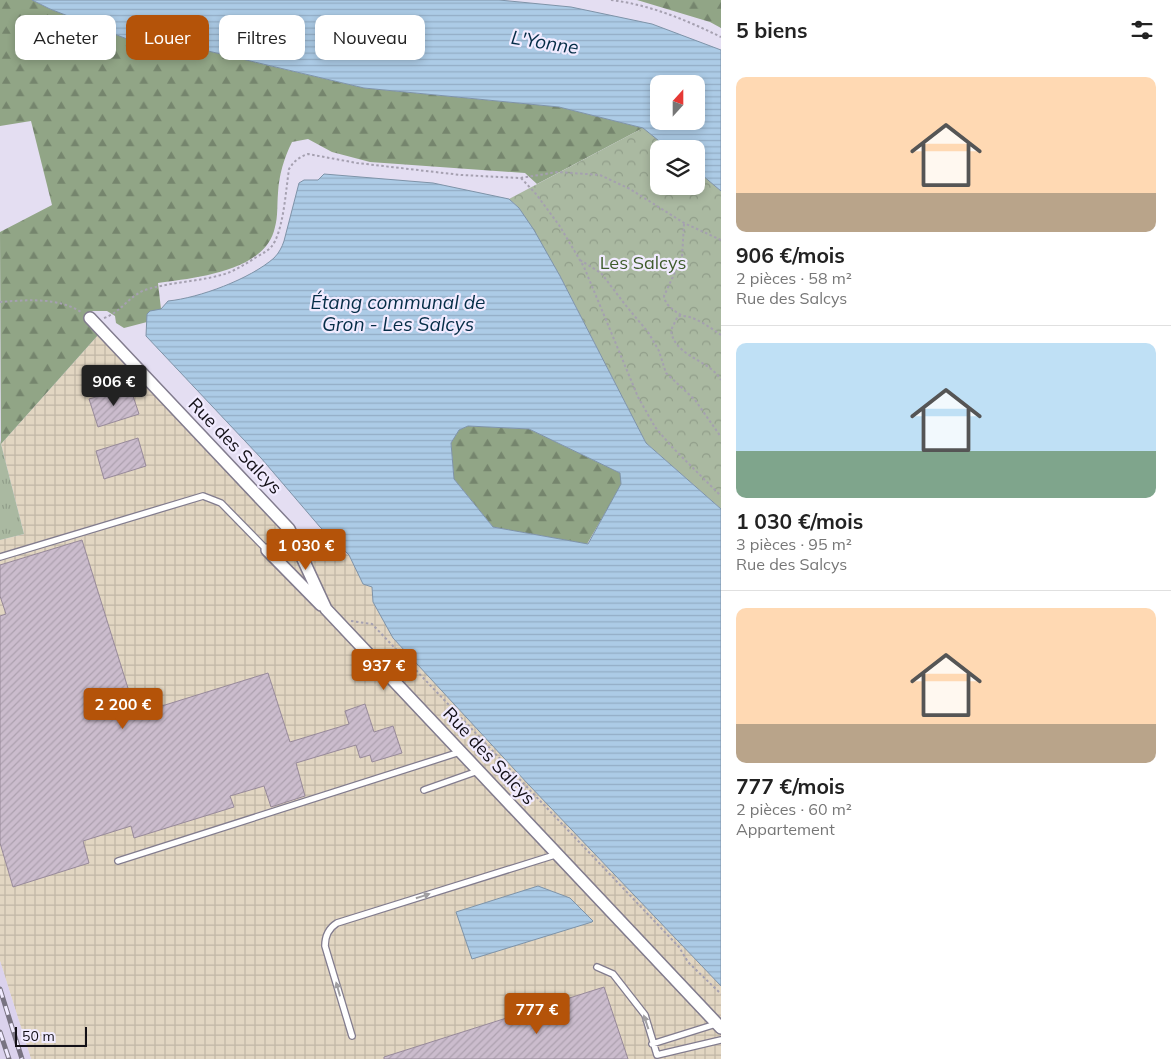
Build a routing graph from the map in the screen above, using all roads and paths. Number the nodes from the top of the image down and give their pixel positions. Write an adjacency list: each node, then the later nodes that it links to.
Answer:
1 (611, 0): 2 (path)
2 (721, 37)
3 (520, 178): 4 (path); 6 (path); 9 (path)
4 (684, 223): 5 (path); 8 (path)
5 (721, 240)
6 (580, 260): 12 (path); 13 (path)
7 (0, 302): 9 (path)
8 (681, 315): 10 (path); 11 (path)
9 (90, 318): 16 (street, Rue des Salcys)
10 (721, 335)
11 (721, 380)
12 (721, 437)
13 (721, 496)
14 (267, 550): 15 (lane); 16 (street)
15 (0, 557)
16 (330, 614): 17 (street, Rue des Salcys); 23 (path)
17 (460, 752): 18 (street, Rue des Salcys); 21 (lane)
18 (478, 771): 19 (lane); 20 (street, Rue des Salcys)
19 (424, 790)
20 (558, 854): 24 (street, Rue des Salcys); 25 (lane, one-way to 20)
21 (118, 861)
22 (597, 967): 27 (lane, one-way to 22)
23 (721, 994)
24 (718, 1026): 27 (lane)
25 (352, 1036)
26 (721, 1040): 27 (lane)
27 (652, 1044)

